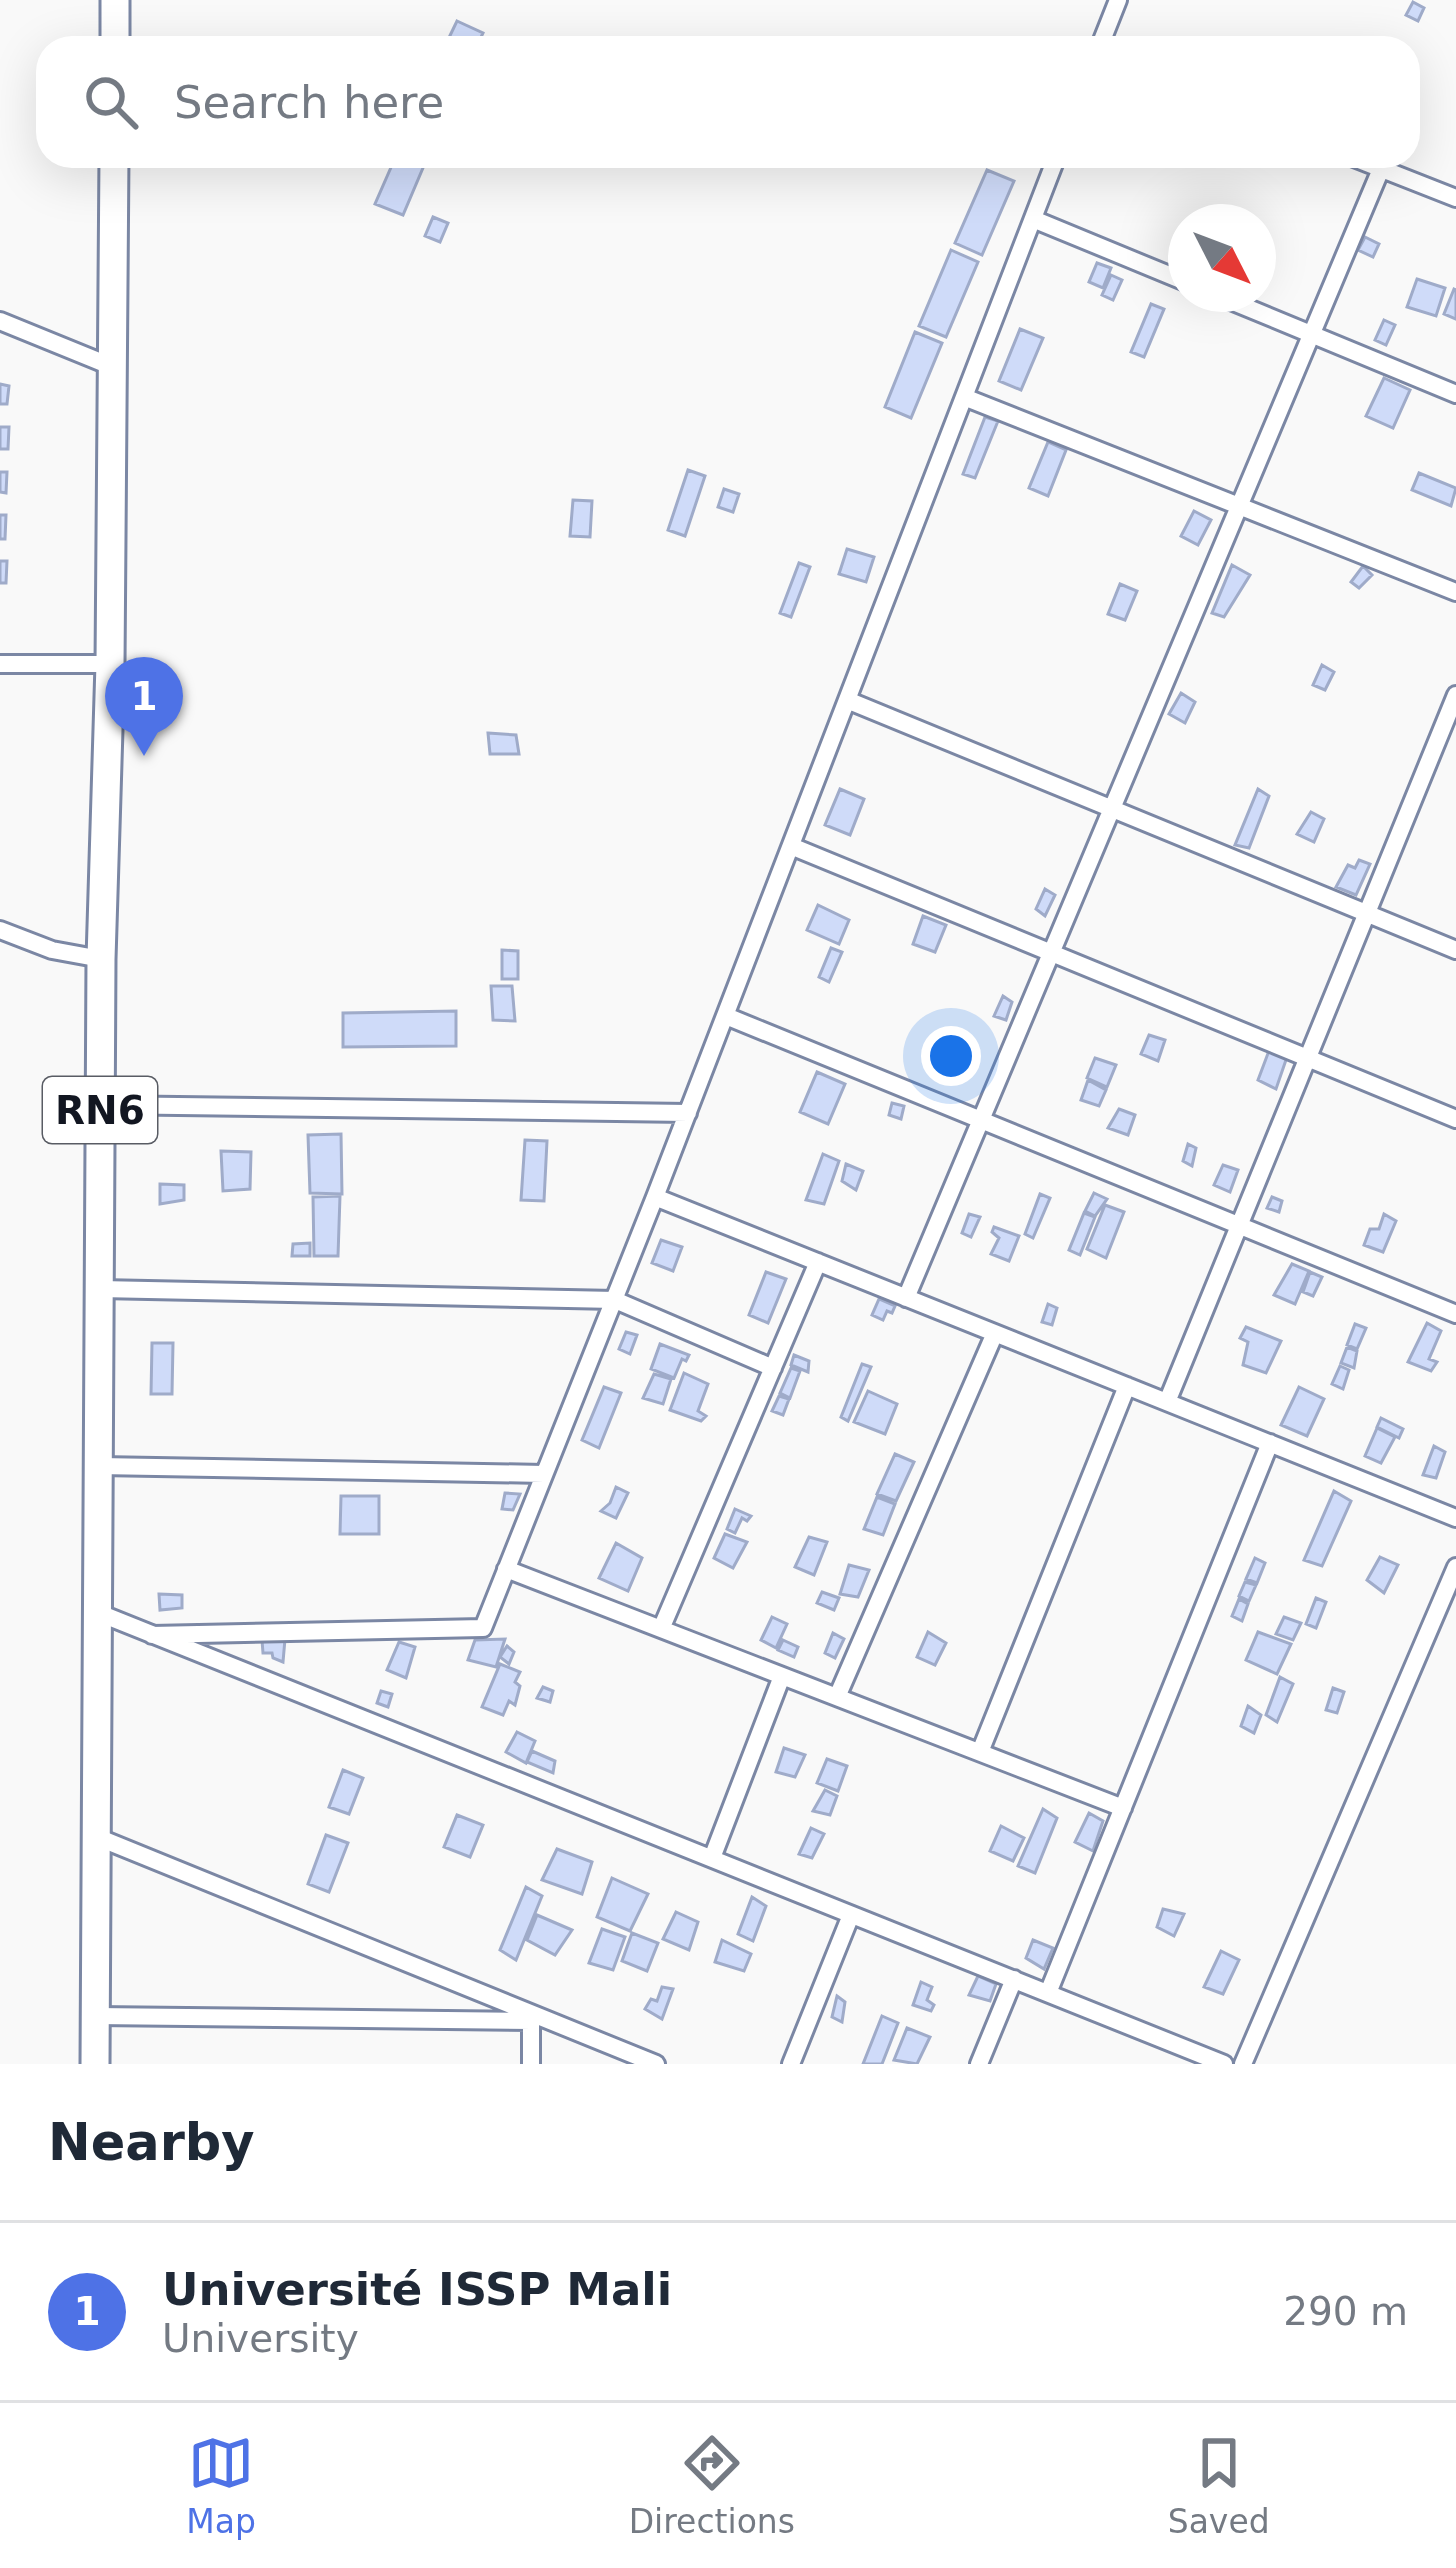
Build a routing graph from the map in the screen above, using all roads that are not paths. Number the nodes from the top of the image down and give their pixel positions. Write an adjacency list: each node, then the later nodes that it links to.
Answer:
1 (116, 0): 3 (main road)
2 (1118, 0): 4 (street)
3 (115, 36)
4 (1104, 36)
5 (114, 168): 14 (main road, RN6)
6 (1053, 168): 9 (street)
7 (1382, 169): 8 (street); 13 (street)
8 (1456, 198)
9 (1033, 219): 10 (street); 16 (street)
10 (1168, 275)
11 (1258, 312): 13 (street)
12 (0, 321): 14 (street)
13 (1312, 334): 15 (street); 17 (street)
14 (112, 367): 20 (main road, RN6)
15 (1456, 394)
16 (964, 397): 17 (street); 22 (street)
17 (1240, 506): 18 (street); 23 (street)
18 (1456, 592)
19 (0, 664): 20 (street)
20 (110, 664): 29 (main road, RN6)
21 (1456, 694): 25 (street)
22 (847, 700): 23 (street); 24 (street)
23 (1112, 809): 25 (street); 28 (street)
24 (791, 846): 28 (street); 30 (street)
25 (1366, 913): 27 (street); 31 (street)
26 (0, 930): 29 (street)
27 (1456, 950)
28 (1052, 953): 31 (street); 35 (street)
29 (101, 959): 32 (main road, RN6)
30 (725, 1016): 33 (street); 35 (street)
31 (1307, 1058): 34 (street); 37 (street)
32 (100, 1106): 33 (street); 39 (main road, RN6)
33 (688, 1112): 36 (street)
34 (1456, 1119)
35 (982, 1120): 37 (street); 40 (street)
36 (656, 1197): 38 (street); 41 (street)
37 (1239, 1225): 42 (street); 46 (street)
38 (818, 1262): 40 (street); 44 (street)
39 (100, 1289): 41 (street); 48 (main road, RN6)
40 (906, 1298): 43 (street)
41 (614, 1300): 44 (street); 49 (street)
42 (1456, 1314)
43 (995, 1333): 45 (street); 57 (street)
44 (773, 1368): 54 (street)
45 (1127, 1386): 46 (street); 58 (street)
46 (1167, 1402): 47 (street)
47 (1270, 1443): 50 (street); 59 (street)
48 (99, 1466): 49 (street); 53 (main road, RN6)
49 (544, 1474): 52 (street)
50 (1456, 1518)
51 (1456, 1568): 72 (street)
52 (506, 1569): 54 (street); 55 (street)
53 (98, 1613): 55 (street); 60 (main road, RN6)
54 (662, 1629): 56 (street)
55 (152, 1635): 61 (street)
56 (782, 1676): 57 (street); 61 (street)
57 (837, 1697): 58 (street)
58 (980, 1752): 59 (street)
59 (1123, 1808): 64 (street)
60 (97, 1838): 65 (main road, RN6); 68 (street)
61 (712, 1858): 62 (street)
62 (851, 1915): 63 (street); 69 (street)
63 (1014, 1979): 64 (street); 70 (street)
64 (1048, 1993): 71 (street)
65 (95, 2016): 66 (main road, RN6); 67 (street)
66 (95, 2064)
67 (531, 2064)
68 (656, 2064)
69 (791, 2064)
70 (979, 2064)
71 (1224, 2064)
72 (1243, 2064)

